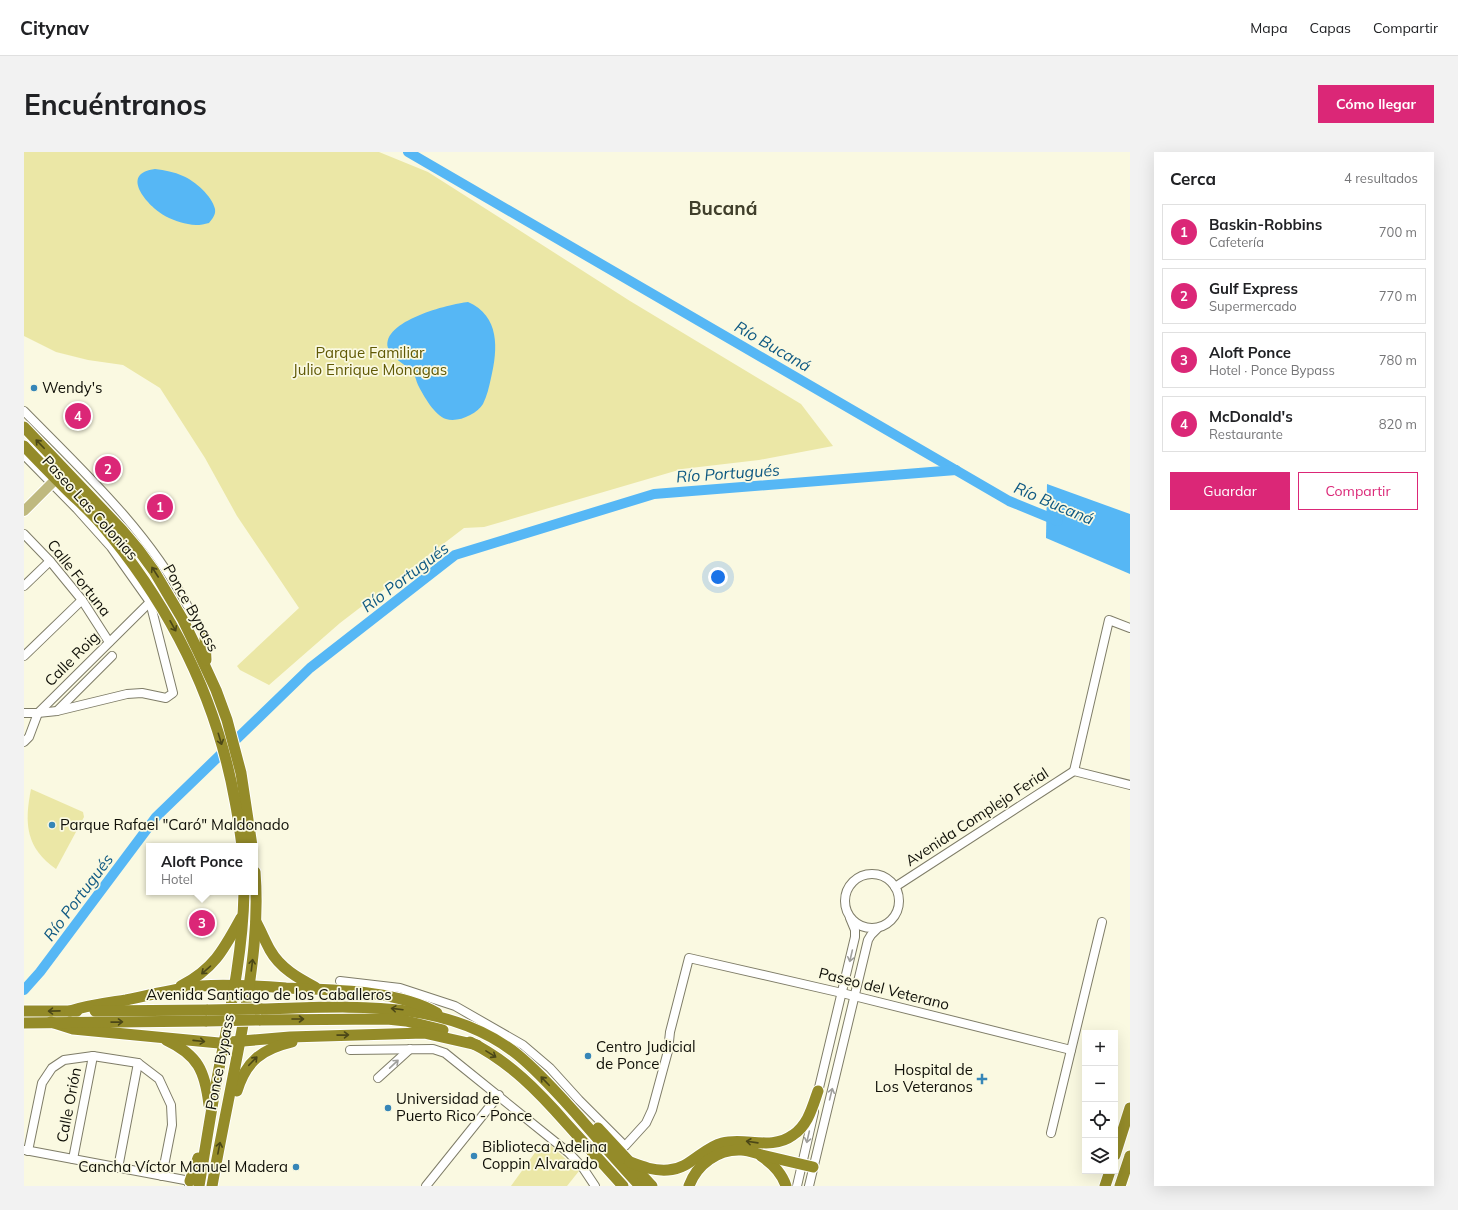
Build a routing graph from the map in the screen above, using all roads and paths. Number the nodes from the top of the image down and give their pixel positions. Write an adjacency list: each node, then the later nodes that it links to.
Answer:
1 (24, 411): 9 (street)
2 (24, 427): 5 (highway, Ponce Bypass, one-way to 2)
3 (24, 446): 6 (highway, Ponce Bypass)
4 (24, 455): 6 (street, Paseo Las Colonias)
5 (65, 470): 6 (main road); 9 (highway, Ponce Bypass)
6 (54, 482): 7 (main road); 13 (street, Paseo Las Colonias); 27 (highway, Ponce Bypass, one-way to 27)
7 (24, 511)
8 (24, 534): 10 (street, Calle Fortuna)
9 (138, 541): 14 (street); 20 (highway, Ponce Bypass, one-way to 9)
10 (50, 561): 11 (street); 12 (street, Calle Fortuna)
11 (24, 586)
12 (82, 600): 17 (street, Calle Fortuna); 18 (street)
13 (150, 602): 17 (street, Calle Roig); 21 (street, Paseo Las Colonias)
14 (186, 605)
15 (1130, 628): 25 (street)
16 (205, 638): 20 (highway)
17 (110, 642): 23 (street, Calle Roig)
18 (24, 656)
19 (112, 656): 21 (street)
20 (206, 667): 28 (highway, Ponce Bypass)
21 (57, 711): 23 (street)
22 (24, 712): 23 (street)
23 (38, 713): 24 (street, Calle Roig)
24 (24, 742)
25 (1074, 771): 26 (street); 29 (street, Avenida Complejo Ferial)
26 (1130, 785)
27 (242, 843)
28 (252, 843)
29 (895, 887): 33 (street); 36 (street)
30 (244, 895): 32 (highway, Ponce Bypass)
31 (255, 895): 34 (highway, Ponce Bypass)
32 (243, 914): 38 (highway, Ponce Bypass); 41 (highway, one-way to 41)
33 (850, 918): 36 (street); 42 (street, one-way to 42)
34 (256, 922): 39 (highway, Ponce Bypass, one-way to 34); 40 (highway)
35 (1102, 922): 57 (street)
36 (878, 928): 43 (street)
37 (340, 981): 42 (street, Paseo del Veterano)
38 (235, 985): 39 (highway); 41 (highway); 53 (highway, Ponce Bypass)
39 (249, 986): 40 (highway); 52 (highway, Ponce Bypass)
40 (320, 989): 47 (highway)
41 (165, 992): 44 (highway)
42 (842, 993): 43 (street, Paseo del Veterano); 61 (street)
43 (854, 996): 57 (street, Paseo del Veterano); 75 (street, one-way to 43)
44 (86, 1008): 45 (highway, one-way to 45); 46 (highway, Avenida Santiago de los Caballeros)
45 (24, 1011)
46 (207, 1015): 47 (highway, Avenida Santiago de los Caballeros, one-way to 46, bridge); 49 (highway, Avenida Santiago de los Caballeros, one-way to 46); 54 (highway, Avenida Santiago de los Caballeros, one-way to 54, bridge)
47 (449, 1020): 64 (highway, Avenida Santiago de los Caballeros, one-way to 47)
48 (24, 1023): 49 (highway)
49 (76, 1025): 51 (highway)
50 (322, 1036): 52 (highway); 54 (highway, one-way to 54); 66 (highway, one-way to 50)
51 (160, 1037): 53 (highway, one-way to 53); 65 (highway)
52 (240, 1041): 53 (highway); 66 (highway, Ponce Bypass)
53 (224, 1042): 65 (highway, Ponce Bypass)
54 (477, 1045): 77 (highway, Avenida Santiago de los Caballeros, one-way to 77)
55 (410, 1049): 56 (street); 60 (street, one-way to 55); 62 (street)
56 (350, 1050)
57 (1071, 1050): 67 (street)
58 (93, 1056): 59 (street); 69 (street); 72 (street, Calle Orión)
59 (138, 1063): 76 (street); 79 (street)
60 (378, 1078)
61 (818, 1092): 73 (highway, one-way to 73); 74 (street, one-way to 74)
62 (499, 1095): 82 (street); 83 (street)
63 (1130, 1108): 68 (highway)
64 (572, 1109): 73 (highway); 86 (highway, Avenida Santiago de los Caballeros)
65 (211, 1117): 80 (highway, Ponce Bypass)
66 (224, 1121): 81 (highway, Ponce Bypass, one-way to 66)
67 (1051, 1133)
68 (1118, 1146)
69 (26, 1151): 72 (street)
70 (758, 1154): 74 (highway); 88 (highway); 89 (highway)
71 (1130, 1156): 93 (highway)
72 (73, 1159): 76 (street)
73 (630, 1162): 87 (highway)
74 (802, 1165): 75 (highway); 90 (street)
75 (813, 1167): 91 (street)
76 (118, 1168): 79 (street)
77 (609, 1171): 84 (highway); 85 (highway, Avenida Santiago de los Caballeros)
78 (1109, 1174): 92 (highway)
79 (162, 1176): 80 (street)
80 (193, 1184)
81 (212, 1186)
82 (426, 1186)
83 (594, 1186)
84 (616, 1186)
85 (622, 1186)
86 (640, 1186)
87 (652, 1186)
88 (689, 1186)
89 (786, 1186)
90 (797, 1186)
91 (809, 1186)
92 (1105, 1186)
93 (1120, 1186)

